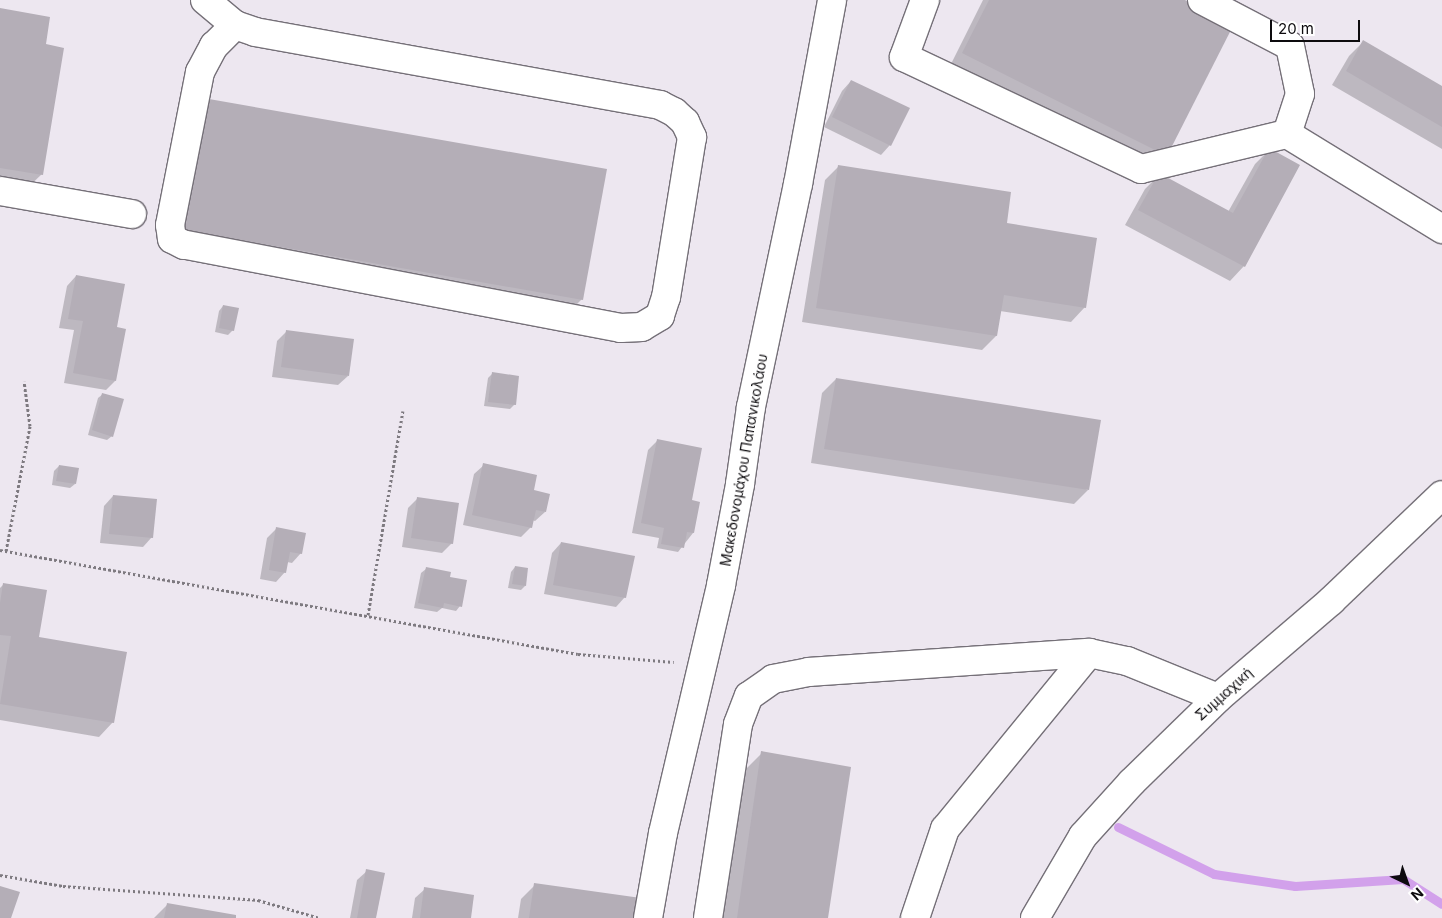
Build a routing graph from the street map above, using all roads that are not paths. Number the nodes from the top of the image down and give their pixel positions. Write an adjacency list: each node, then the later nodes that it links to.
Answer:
1 (205, 0): 5 (street)
2 (832, 0): 13 (street, Μακεδονομάχου Παπανικολάου)
3 (926, 0): 6 (street)
4 (1202, 0): 6 (street)
5 (234, 25): 5 (street)
6 (1287, 134): 9 (street)
7 (0, 191): 8 (street)
8 (132, 214)
9 (1442, 229)
10 (1442, 495): 12 (street, Συμμαχική)
11 (1088, 653): 12 (street); 14 (street); 15 (street)
12 (1218, 698): 16 (street, Συμμαχική)
13 (648, 918)
14 (708, 918)
15 (915, 918)
16 (1035, 918)

